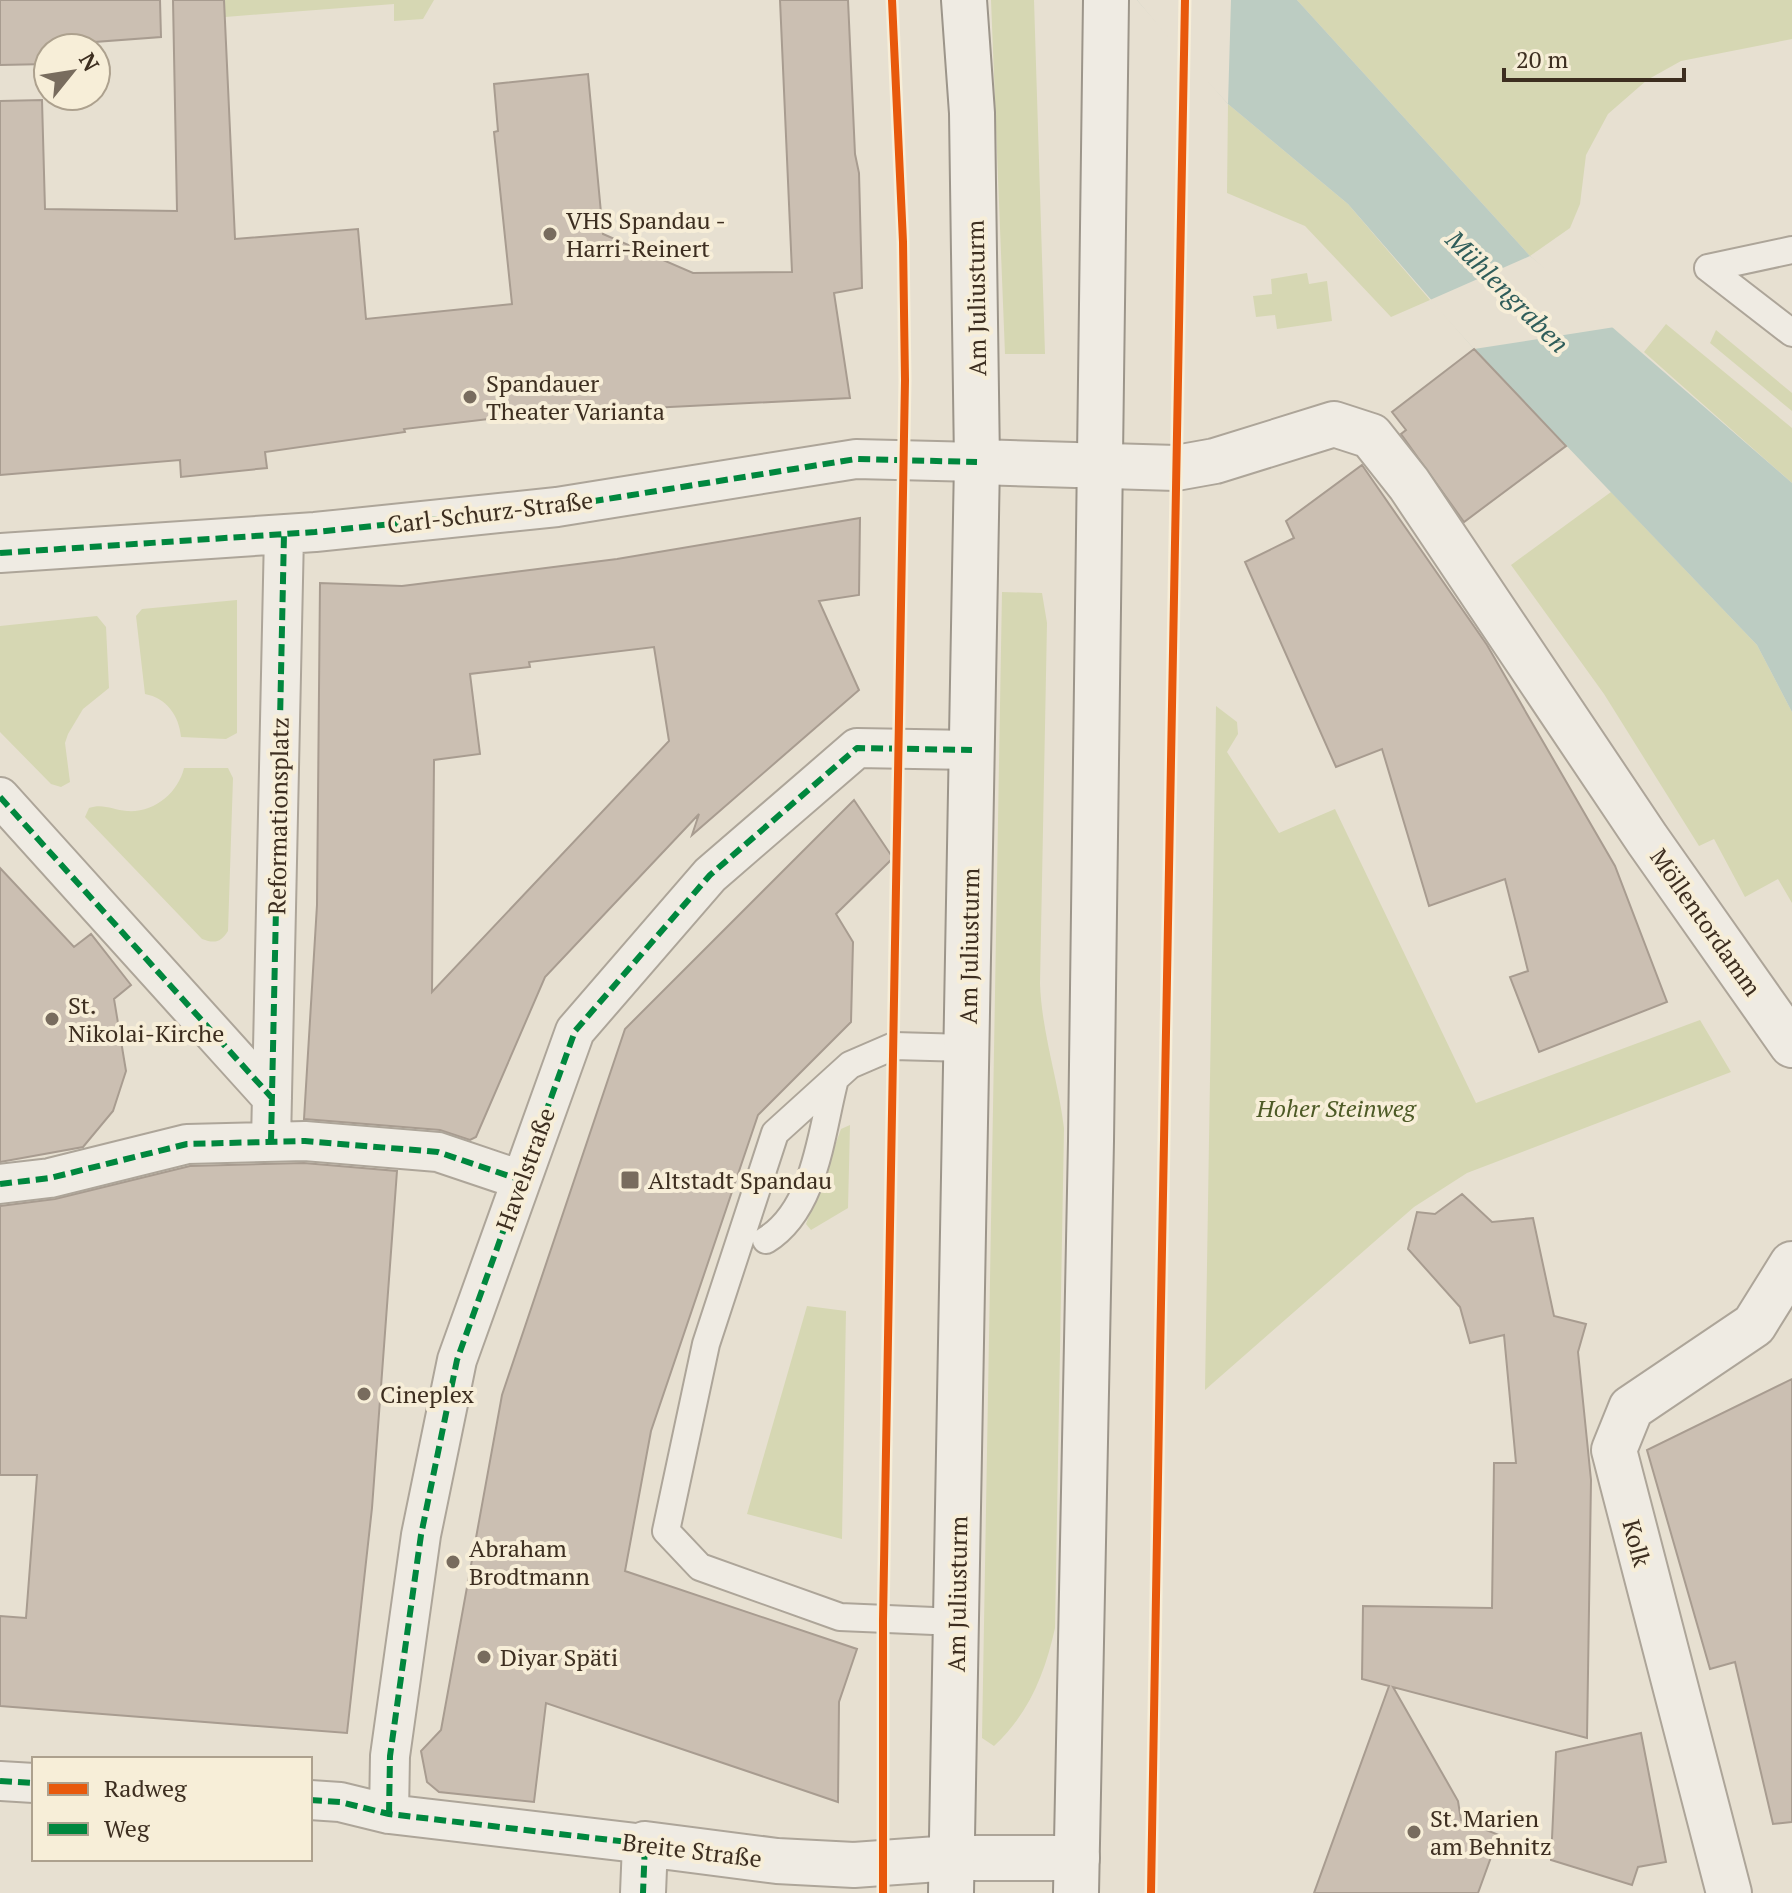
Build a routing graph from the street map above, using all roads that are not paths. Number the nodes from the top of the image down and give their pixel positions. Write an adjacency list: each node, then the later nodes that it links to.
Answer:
1 (964, 0): 5 (main road, Am Juliusturm)
2 (1106, 0): 6 (main road)
3 (1792, 250): 4 (lane)
4 (1792, 333)
5 (977, 462): 6 (main road); 7 (street, Carl-Schurz-Straße); 9 (main road, Am Juliusturm)
6 (1100, 468): 11 (main road, Möllentordamm); 27 (main road)
7 (284, 534): 8 (street, Carl-Schurz-Straße); 14 (street, Reformationsplatz)
8 (0, 553)
9 (972, 750): 12 (main road, Am Juliusturm); 16 (street, Havelstraße)
10 (0, 797): 14 (street)
11 (1792, 1045)
12 (967, 1048): 13 (lane); 20 (main road, Am Juliusturm)
13 (835, 1079): 18 (lane); 20 (lane)
14 (272, 1098): 15 (street, Reformationsplatz)
15 (271, 1142): 16 (street); 17 (street)
16 (521, 1180): 24 (street, Havelstraße)
17 (0, 1184)
18 (766, 1240)
19 (1792, 1264): 29 (main road, Kolk)
20 (957, 1622): 26 (main road, Am Juliusturm)
21 (0, 1781): 22 (street)
22 (32, 1783)
23 (312, 1800): 24 (street, Breite Straße)
24 (389, 1814): 25 (street, Breite Straße)
25 (645, 1844): 26 (main road, Breite Straße); 28 (main road)
26 (952, 1876): 27 (main road, Breite Straße)
27 (1076, 1876)
28 (643, 1893)
29 (1729, 1893)

